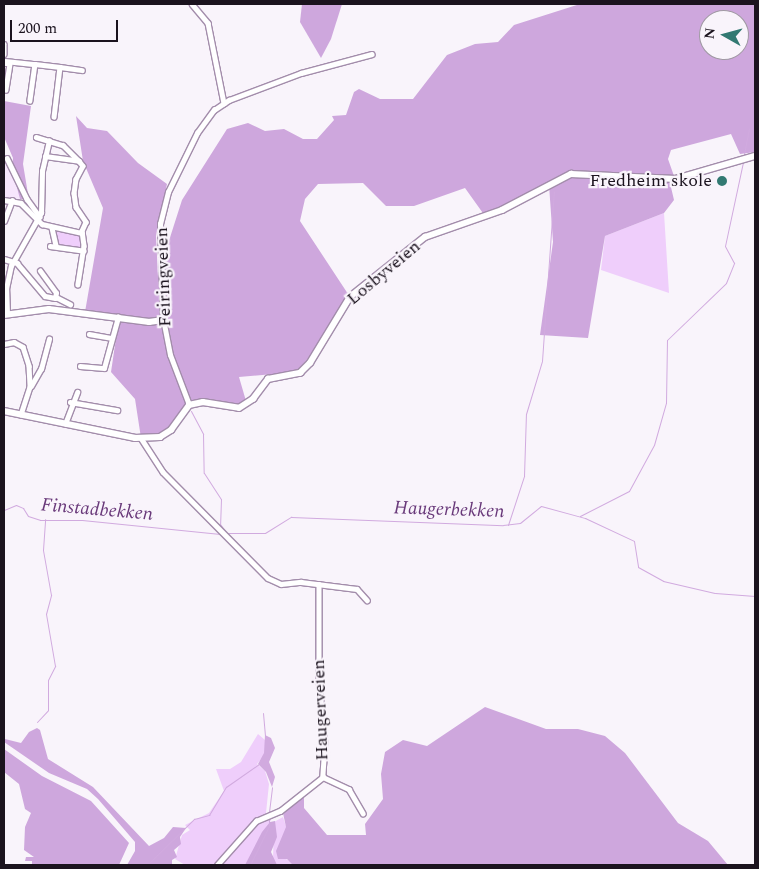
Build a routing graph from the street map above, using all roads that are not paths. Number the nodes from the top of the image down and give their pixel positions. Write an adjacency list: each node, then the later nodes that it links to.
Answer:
1 (192, 4): 10 (street)
2 (4, 44): 4 (street)
3 (372, 54): 10 (street, Feiringveien)
4 (5, 60): 5 (street); 8 (street)
5 (35, 64): 6 (street); 9 (street)
6 (60, 67): 7 (street); 11 (street)
7 (82, 70)
8 (6, 90)
9 (30, 101)
10 (224, 103): 35 (street, Feiringveien)
11 (54, 117)
12 (36, 138): 13 (street)
13 (49, 141): 14 (street); 17 (street)
14 (45, 156): 17 (street); 20 (street)
15 (755, 156): 44 (main road, Losbyveien)
16 (7, 158): 20 (street)
17 (79, 160): 23 (street)
18 (4, 200): 19 (street)
19 (12, 200): 20 (street); 21 (street)
20 (39, 219): 22 (street); 28 (street)
21 (4, 221)
22 (52, 228): 23 (street); 25 (street)
23 (82, 233): 26 (street)
24 (50, 246): 25 (street)
25 (56, 246): 26 (street)
26 (84, 251): 30 (street)
27 (4, 259): 28 (street)
28 (13, 260): 31 (street); 33 (street)
29 (40, 271): 31 (street)
30 (78, 285)
31 (56, 297): 32 (street)
32 (70, 304)
33 (6, 315): 34 (main road)
34 (118, 317): 35 (main road); 37 (street)
35 (163, 320): 44 (street, Feiringveien)
36 (89, 334): 37 (street)
37 (111, 338): 40 (street)
38 (49, 339): 41 (street)
39 (4, 344): 41 (street)
40 (80, 366)
41 (30, 387): 47 (street)
42 (77, 392): 43 (street)
43 (70, 402): 45 (street); 48 (street)
44 (189, 405): 49 (main road)
45 (117, 410)
46 (4, 411): 47 (main road)
47 (22, 415): 48 (main road)
48 (65, 424): 49 (main road)
49 (141, 438): 50 (street)
50 (319, 584): 51 (street); 52 (street, Haugerveien)
51 (367, 600)
52 (323, 777): 53 (street, Haugerveien); 54 (street)
53 (363, 813)
54 (217, 865)

